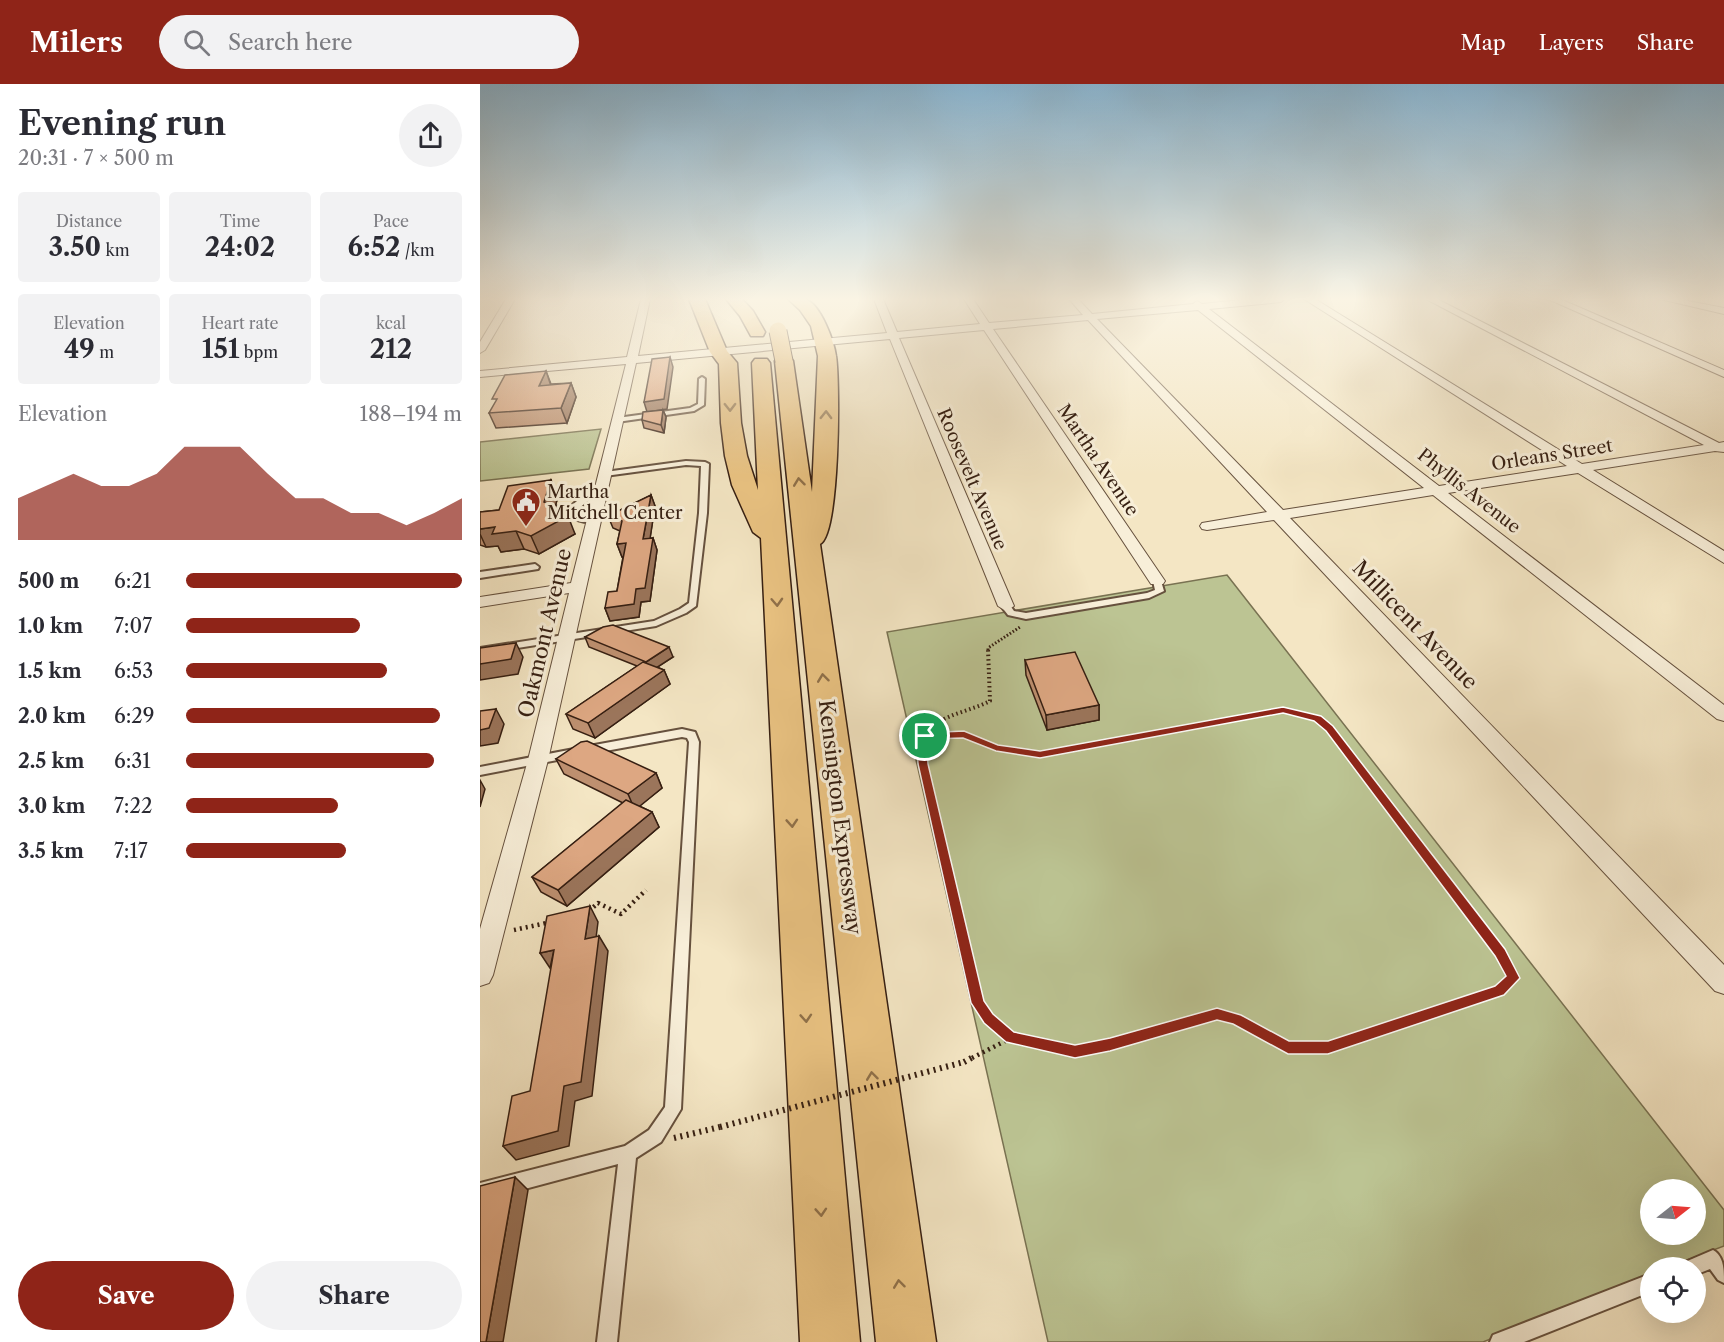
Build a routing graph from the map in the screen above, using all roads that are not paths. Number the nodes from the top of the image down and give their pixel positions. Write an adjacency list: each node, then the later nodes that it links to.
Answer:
1 (656, 358): 13 (street)
2 (723, 358): 24 (highway, one-way to 24)
3 (760, 358): 24 (highway, Kensington Expressway)
4 (783, 358): 26 (highway, Kensington Expressway, one-way to 4, bridge)
5 (826, 358): 26 (highway, one-way to 5)
6 (902, 358): 32 (street, Roosevelt Avenue)
7 (1008, 358): 29 (street, Martha Avenue)
8 (1130, 358): 22 (street, Millicent Avenue)
9 (1266, 358): 21 (street, Phyllis Avenue)
10 (1402, 358): 19 (street)
11 (1545, 358): 18 (street)
12 (1687, 358): 15 (street)
13 (631, 360): 14 (street); 17 (street, Oakmont Avenue)
14 (480, 374)
15 (1724, 374)
16 (702, 379): 17 (lane)
17 (617, 420): 20 (street, Oakmont Avenue)
18 (1722, 448): 19 (street, Orleans Street)
19 (1580, 469): 21 (street, Orleans Street); 25 (street)
20 (603, 483): 30 (street, Oakmont Avenue); 33 (lane)
21 (1437, 491): 22 (street, Orleans Street); 35 (street, Phyllis Avenue)
22 (1279, 515): 23 (street, Orleans Street); 39 (street, Millicent Avenue)
23 (1207, 526)
24 (774, 550): 46 (highway, Kensington Expressway, one-way to 46)
25 (1724, 558)
26 (809, 561): 47 (highway, Kensington Expressway, one-way to 26)
27 (535, 567): 28 (lane)
28 (481, 578)
29 (1157, 581): 32 (lane)
30 (579, 587): 31 (street); 33 (street, Oakmont Avenue)
31 (480, 602)
32 (1006, 606)
33 (567, 637): 34 (lane); 36 (street, Oakmont Avenue)
34 (480, 651)
35 (1724, 715)
36 (538, 760): 37 (lane); 38 (street, Oakmont Avenue); 40 (lane)
37 (480, 771)
38 (480, 975)
39 (1724, 983)
40 (628, 1153): 41 (lane); 45 (lane)
41 (480, 1192)
42 (1706, 1262): 43 (lane)
43 (1724, 1274)
44 (1640, 1287): 48 (lane)
45 (607, 1342)
46 (830, 1342)
47 (906, 1342)
48 (1500, 1342)

